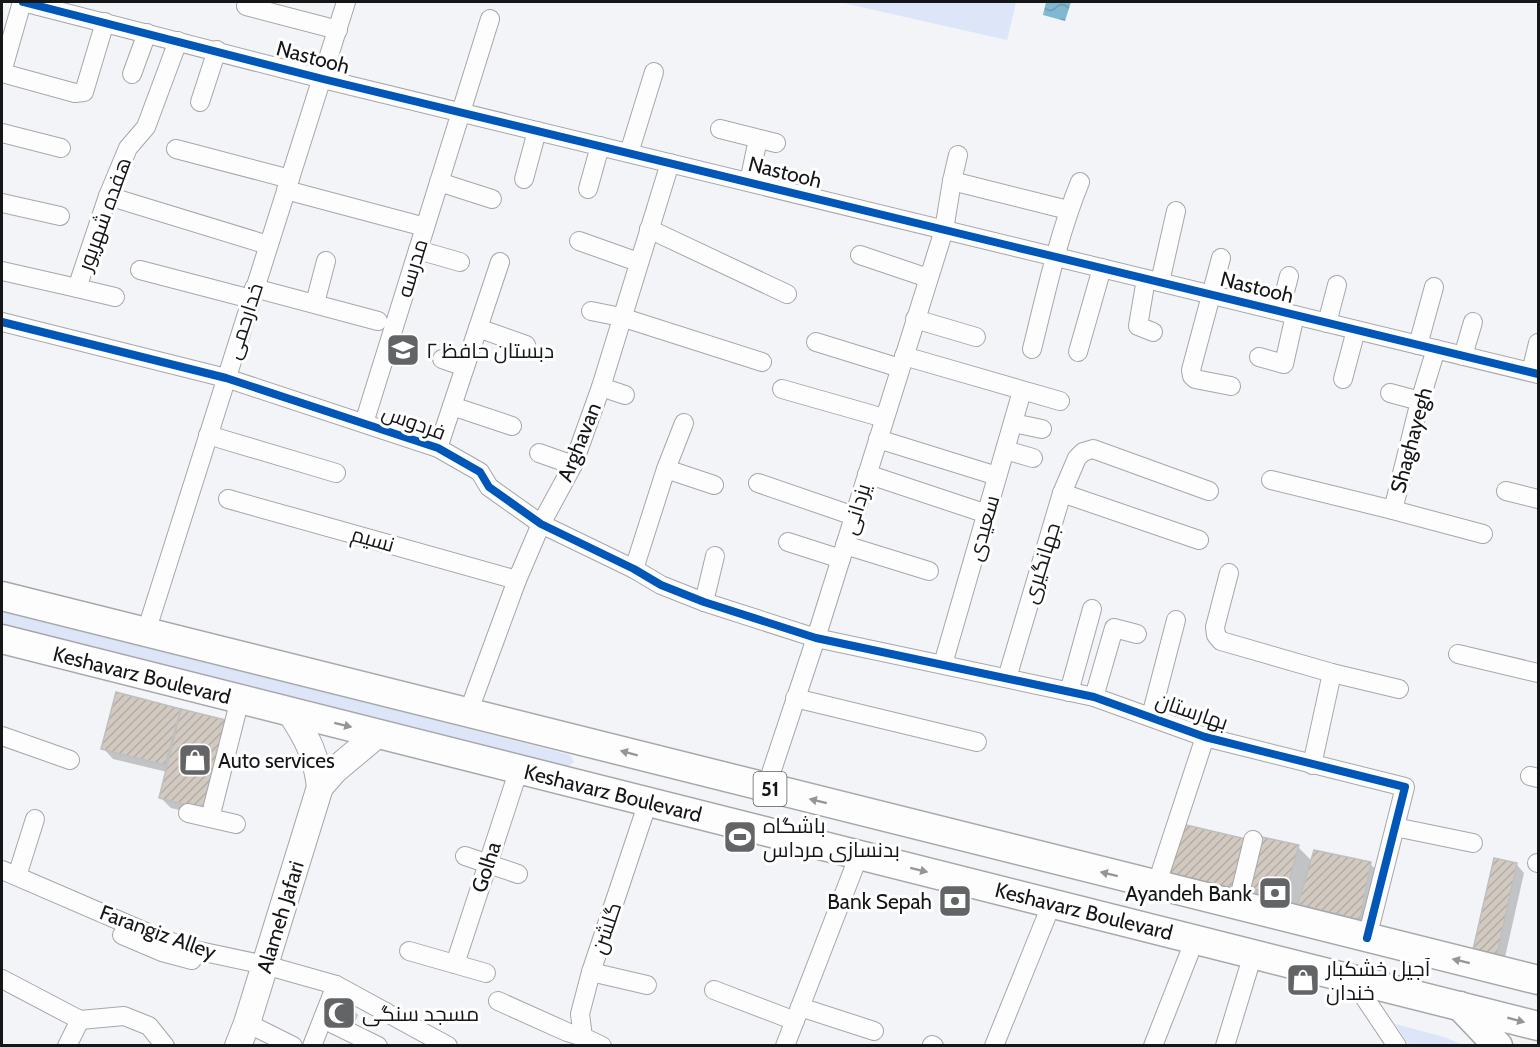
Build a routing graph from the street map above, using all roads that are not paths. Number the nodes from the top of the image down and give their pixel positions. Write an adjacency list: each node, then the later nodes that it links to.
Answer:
1 (23, 2): 5 (street, Nastooh); 10 (street)
2 (346, 2): 6 (street, خدارحمی)
3 (246, 6): 6 (street)
4 (490, 19): 15 (street, مدرسه)
5 (105, 22): 7 (street, Nastooh); 10 (street)
6 (338, 30): 13 (street, خدارحمی)
7 (147, 33): 8 (street, Nastooh); 12 (street)
8 (178, 41): 9 (street, Nastooh); 32 (street, هفده شهریور)
9 (217, 50): 13 (street, Nastooh); 14 (street)
10 (3, 65)
11 (654, 72): 22 (street)
12 (132, 74)
13 (323, 79): 15 (street, Nastooh); 30 (street, خدارحمی)
14 (200, 102)
15 (460, 112): 17 (street, Nastooh); 27 (street, مدرسه)
16 (720, 129): 28 (street)
17 (537, 131): 19 (street, Nastooh); 25 (street)
18 (2, 133): 20 (street)
19 (600, 146): 22 (street, Nastooh); 31 (street)
20 (61, 148)
21 (176, 149): 30 (street)
22 (629, 153): 24 (street, Nastooh)
23 (958, 155): 26 (street, یزدانی)
24 (670, 163): 28 (street, Nastooh); 39 (street, Arghavan)
25 (524, 179)
26 (952, 181): 35 (street); 40 (street, یزدانی)
27 (439, 182): 33 (street); 38 (street, مدرسه)
28 (749, 182): 40 (street, Nastooh)
29 (1080, 182): 35 (street)
30 (288, 185): 38 (street); 42 (street, خدارحمی)
31 (588, 189)
32 (108, 196): 42 (street); 58 (street, هفده شهریور)
33 (492, 199)
34 (2, 203): 37 (street)
35 (1068, 210): 45 (street)
36 (1176, 211): 56 (street)
37 (60, 216)
38 (425, 227): 43 (street, مدرسه)
39 (649, 229): 50 (street, Arghavan); 61 (street)
40 (944, 230): 45 (street, Nastooh); 55 (street, یزدانی)
41 (579, 241): 50 (street)
42 (268, 245): 60 (street, خدارحمی)
43 (418, 250): 48 (street); 102 (street, مدرسه)
44 (860, 255): 55 (street)
45 (1055, 257): 51 (street, Nastooh); 81 (street)
46 (1221, 258): 62 (street)
47 (326, 261): 64 (street)
48 (460, 262)
49 (500, 262): 73 (street)
50 (638, 262): 67 (street, Arghavan)
51 (1102, 268): 56 (street, Nastooh); 82 (street)
52 (140, 270): 60 (street)
53 (2, 271): 58 (street, هفده شهریور)
54 (1288, 276): 66 (street)
55 (928, 278): 68 (street, یزدانی)
56 (1153, 281): 62 (street, Nastooh); 75 (street)
57 (1336, 285): 72 (street)
58 (77, 288): 63 (street)
59 (1434, 288): 80 (street, Shaghayegh)
60 (253, 293): 64 (street); 90 (street, خدارحمی)
61 (787, 294)
62 (1212, 295): 66 (street, Nastooh); 92 (street)
63 (114, 297)
64 (315, 303): 69 (street)
65 (591, 311): 67 (street)
66 (1287, 313): 72 (street, Nastooh); 84 (street)
67 (621, 317): 86 (street); 93 (street, Arghavan)
68 (915, 319): 76 (street); 87 (street, یزدانی)
69 (378, 321)
70 (2, 322): 90 (street, فردوس)
71 (1473, 322): 83 (street)
72 (1327, 323): 74 (street, Nastooh)
73 (478, 328): 79 (street); 88 (street)
74 (1356, 330): 80 (street, Nastooh); 91 (street)
75 (1153, 332)
76 (976, 337)
77 (816, 342): 87 (street)
78 (1539, 343): 89 (street)
79 (526, 345)
80 (1427, 347): 83 (street, Nastooh); 99 (street, Shaghayegh)
81 (1032, 349)
82 (1078, 352)
83 (1463, 356): 89 (street, Nastooh)
84 (1259, 357)
85 (442, 359): 88 (street)
86 (762, 362)
87 (902, 362): 95 (street); 101 (street, یزدانی)
88 (465, 367): 100 (street)
89 (1535, 373)
90 (226, 378): 102 (street, فردوس); 107 (street, خدارحمی)
91 (1343, 379)
92 (1231, 386)
93 (601, 387): 97 (street); 113 (street, Arghavan)
94 (782, 389): 101 (street)
95 (1022, 391): 98 (street); 104 (street, سعیدی)
96 (1390, 393): 99 (street)
97 (626, 395)
98 (1060, 401)
99 (1420, 401): 126 (street, Shaghayegh)
100 (452, 406): 105 (street); 109 (street)
101 (884, 418): 108 (street, یزدانی)
102 (364, 423): 109 (street, فردوس)
103 (684, 423): 114 (street)
104 (1013, 423): 106 (street); 110 (street, سعیدی)
105 (512, 426)
106 (1042, 429)
107 (208, 435): 115 (street); 143 (street, خدارحمی)
108 (878, 439): 116 (street, یزدانی); 117 (street)
109 (438, 448): 129 (street, فردوس)
110 (1005, 450): 112 (street); 117 (street, سعیدی)
111 (539, 453): 113 (street)
112 (1033, 458)
113 (573, 465): 129 (street, Arghavan)
114 (666, 469): 120 (street); 135 (street)
115 (336, 473)
116 (867, 474): 127 (street); 128 (street, یزدانی)
117 (998, 476): 127 (street, سعیدی)
118 (1270, 480): 126 (street)
119 (758, 483): 128 (street)
120 (714, 485)
121 (1209, 491): 123 (street, جهانگیری)
122 (1506, 491): 125 (street)
123 (1062, 493): 131 (street); 151 (street, جهانگیری)
124 (228, 499): 138 (street, نسیم)
125 (1539, 499)
126 (1393, 510): 130 (street, Shaghayegh)
127 (987, 514): 148 (street, سعیدی)
128 (854, 516): 133 (street, یزدانی)
129 (541, 524): 135 (street, فردوس); 138 (street, Arghavan)
130 (1483, 534)
131 (1199, 540)
132 (788, 542): 133 (street)
133 (843, 552): 136 (street); 145 (street, یزدانی)
134 (715, 556): 140 (street)
135 (634, 569): 140 (street, فردوس)
136 (929, 571)
137 (1228, 573): 149 (street)
138 (517, 580): 158 (street, Arghavan)
139 (2, 596): 143 (main road, Keshavarz Boulevard / 51)
140 (704, 602): 145 (street, فردوس)
141 (1092, 609): 153 (street)
142 (1176, 620): 159 (street)
143 (146, 632): 158 (main road, Keshavarz Boulevard / 51)
144 (1137, 634): 154 (street)
145 (816, 638): 148 (street, بهارستان); 156 (street, یزدانی)
146 (2, 639): 155 (main road, Keshavarz Boulevard / 51)
147 (1458, 654): 150 (street)
148 (943, 664): 151 (street, بهارستان)
149 (1332, 673): 152 (street); 165 (street)
150 (1539, 673)
151 (1006, 678): 153 (street, بهارستان)
152 (1400, 689)
153 (1069, 692): 154 (street, بهارستان)
154 (1094, 697): 159 (street, بهارستان)
155 (240, 699): 157 (main road, Keshavarz Boulevard / 51); 171 (street)
156 (795, 699): 163 (street); 168 (street, یزدانی)
157 (290, 712): 160 (main road, Keshavarz Boulevard / 51, one-way to 160); 167 (main road)
158 (468, 713): 168 (main road, Keshavarz Boulevard / 51, one-way to 158)
159 (1151, 716): 162 (street, بهارستان)
160 (378, 734): 166 (main road, Keshavarz Boulevard / 51); 167 (main road)
161 (2, 736): 164 (street)
162 (1205, 737): 165 (street, بهارستان); 182 (street)
163 (977, 742)
164 (70, 760)
165 (1312, 765): 174 (street, بهارستان)
166 (519, 769): 169 (main road, Keshavarz Boulevard / 51); 179 (street, Golha)
167 (320, 788): 190 (main road, Alameh Jafari)
168 (766, 788): 182 (main road, Keshavarz Boulevard / 51, one-way to 168)
169 (648, 802): 177 (main road, Keshavarz Boulevard / 51); 191 (street, گلشن)
170 (188, 813): 171 (street)
171 (210, 818): 173 (street)
172 (35, 819): 181 (street)
173 (236, 824)
174 (1395, 827): 176 (street); 185 (street, بهارستان)
175 (1253, 840): 184 (street)
176 (1473, 843)
177 (859, 855): 183 (main road, Keshavarz Boulevard / 51, one-way to 183); 201 (street)
178 (465, 856): 179 (street)
179 (487, 864): 180 (street); 189 (street, Golha)
180 (518, 874)
181 (7, 876): 190 (street)
182 (1156, 886): 184 (main road, Keshavarz Boulevard / 51)
183 (1052, 903): 186 (main road, Keshavarz Boulevard / 51); 217 (street)
184 (1237, 906): 185 (main road, Keshavarz Boulevard / 51)
185 (1367, 938): 193 (main road, Keshavarz Boulevard / 51, one-way to 185)
186 (1195, 939): 188 (main road, Keshavarz Boulevard / 51); 218 (street)
187 (409, 951): 189 (street)
188 (1253, 954): 195 (main road, Keshavarz Boulevard / 51); 219 (street)
189 (454, 964): 192 (street)
190 (263, 971): 197 (street); 206 (main road, Alameh Jafari)
191 (591, 972): 196 (street); 207 (street, گلشن)
192 (486, 973)
193 (1533, 973)
194 (2, 979): 203 (street)
195 (1352, 979): 200 (main road, Keshavarz Boulevard / 51); 220 (street)
196 (646, 985)
197 (334, 990): 202 (street); 208 (street); 214 (street)
198 (714, 990): 201 (street)
199 (498, 1000): 207 (street)
200 (1460, 1006): 204 (main road, Keshavarz Boulevard / 51, one-way to 204); 221 (main road)
201 (797, 1014): 205 (street); 216 (street)
202 (323, 1018): 212 (street); 213 (street)
203 (80, 1020): 209 (street); 210 (street)
204 (1539, 1026)
205 (874, 1031)
206 (242, 1034): 211 (street)
207 (583, 1037): 215 (street)
208 (428, 1045)
209 (67, 1046)
210 (165, 1046)
211 (293, 1046)
212 (312, 1046)
213 (378, 1046)
214 (448, 1046)
215 (602, 1046)
216 (785, 1046)
217 (994, 1046)
218 (1153, 1046)
219 (1225, 1046)
220 (1397, 1046)
221 (1498, 1046)

